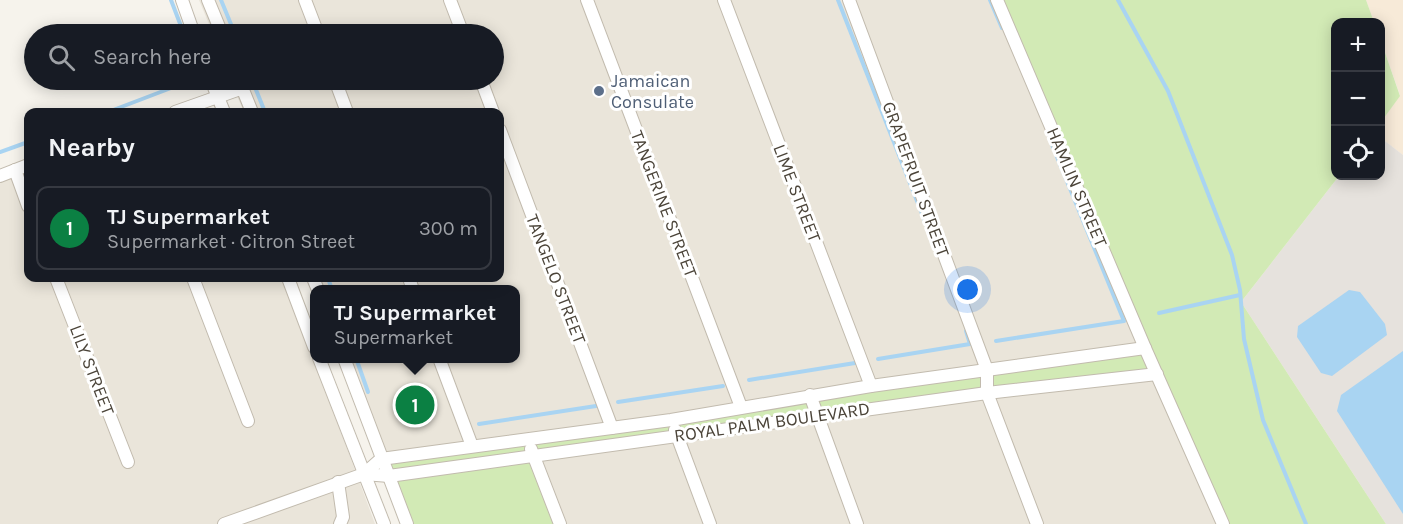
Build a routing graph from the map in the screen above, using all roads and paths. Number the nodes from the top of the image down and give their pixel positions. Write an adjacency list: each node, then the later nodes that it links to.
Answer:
1 (182, 0): 9 (street)
2 (208, 0): 10 (street)
3 (305, 0): 11 (street)
4 (450, 0): 12 (street)
5 (587, 0): 42 (street, TANGERINE STREET)
6 (724, 0): 39 (street, LIME STREET)
7 (849, 0): 37 (street, GRAPEFRUIT STREET)
8 (997, 0): 33 (street, HAMLIN STREET)
9 (190, 24)
10 (218, 24)
11 (314, 24)
12 (460, 24)
13 (215, 90): 18 (street)
14 (230, 90): 18 (street)
15 (243, 90): 21 (street)
16 (338, 90): 22 (street)
17 (484, 90): 23 (street)
18 (218, 97): 19 (street); 20 (street)
19 (186, 108)
20 (222, 108)
21 (250, 108)
22 (345, 108)
23 (491, 108)
24 (504, 141): 46 (street, TANGELO STREET)
25 (24, 167): 26 (street)
26 (15, 170): 27 (street); 28 (street)
27 (0, 176)
28 (24, 195)
29 (58, 282): 52 (street, LILY STREET)
30 (195, 282): 45 (street)
31 (290, 282): 32 (street)
32 (310, 334)
33 (1145, 348): 37 (street, ROYAL PALM BOULEVARD); 38 (street, HAMLIN STREET)
34 (321, 363): 53 (street)
35 (346, 363): 51 (street)
36 (441, 363): 49 (street)
37 (987, 370): 39 (street, ROYAL PALM BOULEVARD); 40 (street, GRAPEFRUIT STREET)
38 (1156, 374): 40 (street, ROYAL PALM BOULEVARD); 64 (street, HAMLIN STREET)
39 (871, 386): 41 (street, ROYAL PALM BOULEVARD)
40 (987, 393): 43 (street, ROYAL PALM BOULEVARD); 63 (street)
41 (810, 395): 42 (street, ROYAL PALM BOULEVARD); 43 (street)
42 (741, 407): 44 (street, ROYAL PALM BOULEVARD)
43 (818, 416): 47 (street, ROYAL PALM BOULEVARD); 62 (street)
44 (671, 420): 46 (street, ROYAL PALM BOULEVARD); 47 (street)
45 (248, 421)
46 (612, 428): 48 (street, ROYAL PALM BOULEVARD)
47 (676, 435): 50 (street, ROYAL PALM BOULEVARD); 61 (street)
48 (527, 439): 49 (street, ROYAL PALM BOULEVARD); 50 (street)
49 (472, 446): 51 (street, ROYAL PALM BOULEVARD)
50 (533, 456): 54 (street, ROYAL PALM BOULEVARD); 60 (street)
51 (381, 459): 53 (street); 54 (street)
52 (128, 462)
53 (364, 474): 54 (street, ROYAL PALM BOULEVARD); 55 (street); 58 (street)
54 (389, 476): 59 (street)
55 (338, 482): 56 (street); 57 (street)
56 (225, 524)
57 (340, 524)
58 (384, 524)
59 (407, 524)
60 (560, 524)
61 (710, 524)
62 (857, 524)
63 (1037, 524)
64 (1223, 524)

